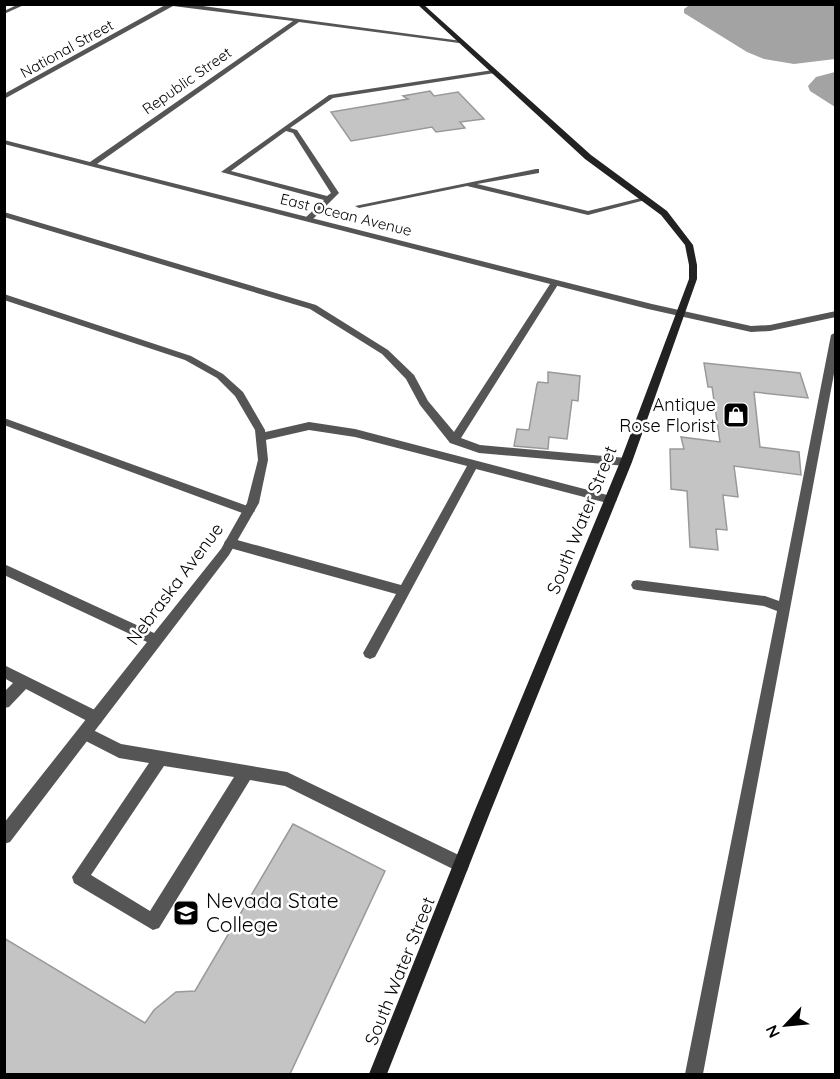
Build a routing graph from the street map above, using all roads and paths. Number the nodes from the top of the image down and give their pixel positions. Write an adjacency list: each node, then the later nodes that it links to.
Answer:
1 (24, 4): 4 (street)
2 (172, 4): 5 (street); 8 (street, National Street)
3 (419, 4): 6 (main road, South Water Street)
4 (4, 14)
5 (297, 21): 6 (street); 11 (street, Republic Street)
6 (459, 41): 7 (main road, South Water Street)
7 (493, 72): 9 (street); 15 (main road, South Water Street)
8 (4, 97)
9 (283, 129): 14 (street); 14 (street)
10 (4, 141): 11 (street, East Ocean Avenue)
11 (92, 164): 18 (street, East Ocean Avenue)
12 (536, 171): 13 (street)
13 (467, 184): 15 (street); 16 (street)
14 (330, 199): 18 (street)
15 (645, 199): 21 (main road, South Water Street)
16 (358, 206)
17 (4, 214): 26 (street)
18 (308, 219): 19 (street, East Ocean Avenue)
19 (555, 283): 21 (street, East Ocean Avenue); 26 (street)
20 (4, 297): 25 (street, Nebraska Avenue)
21 (680, 314): 22 (street, East Ocean Avenue); 27 (main road, South Water Street)
22 (836, 314)
23 (836, 335): 35 (street)
24 (4, 421): 30 (street)
25 (261, 437): 28 (street); 30 (street, Nebraska Avenue)
26 (454, 440): 27 (street)
27 (626, 462): 29 (main road, South Water Street)
28 (474, 464): 29 (street); 34 (street)
29 (611, 500): 46 (main road, South Water Street)
30 (249, 512): 31 (street, Nebraska Avenue)
31 (230, 543): 34 (street); 36 (street, Nebraska Avenue)
32 (4, 570): 36 (street)
33 (637, 585): 35 (street)
34 (404, 591): 37 (street)
35 (784, 608): 48 (street)
36 (157, 639): 41 (street, Nebraska Avenue)
37 (370, 653)
38 (4, 671): 39 (street)
39 (24, 681): 40 (street); 41 (street)
40 (4, 702)
41 (96, 718): 42 (street, Nebraska Avenue)
42 (85, 733): 43 (street); 45 (street, Nebraska Avenue)
43 (161, 758): 44 (street); 44 (street)
44 (247, 771): 46 (street)
45 (4, 836)
46 (461, 865): 47 (main road, South Water Street)
47 (378, 1074)
48 (694, 1074)

